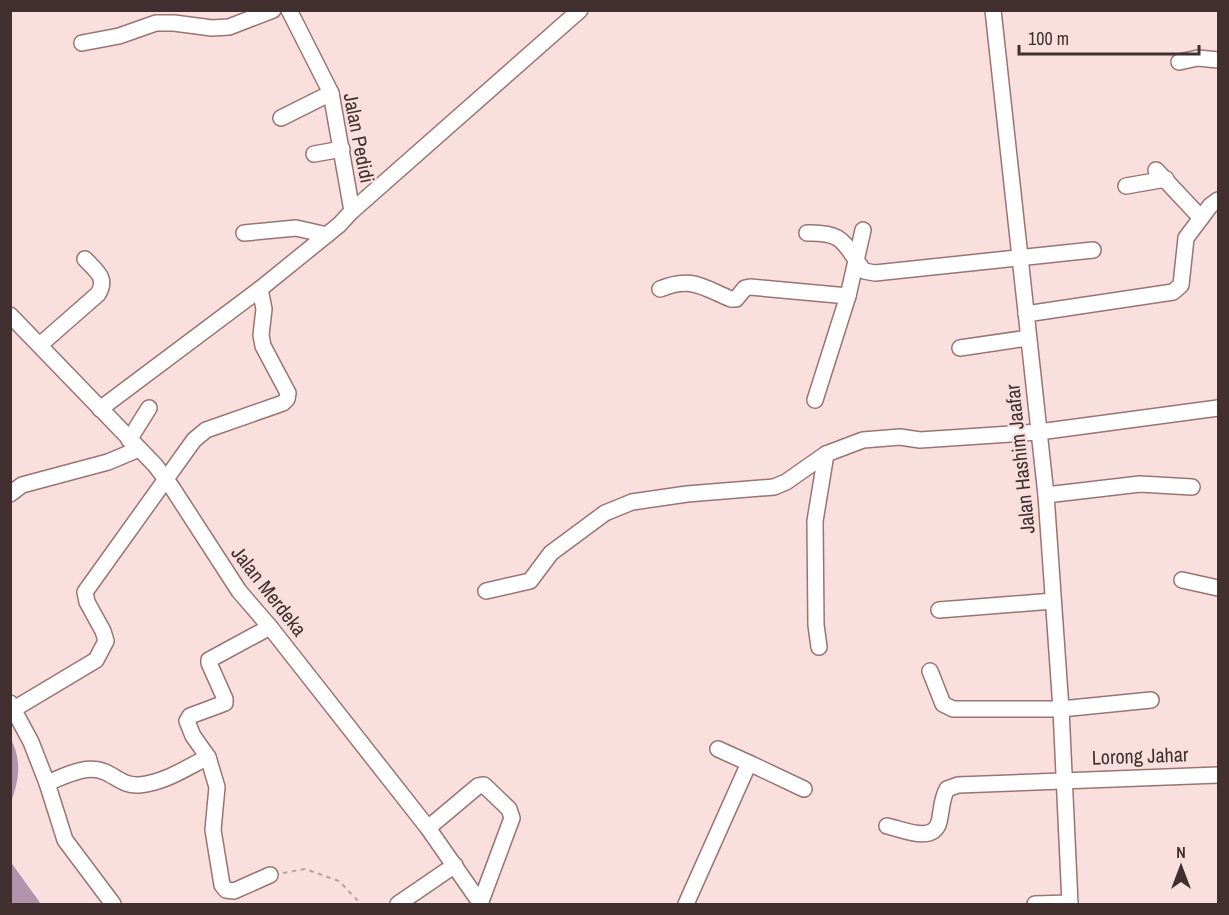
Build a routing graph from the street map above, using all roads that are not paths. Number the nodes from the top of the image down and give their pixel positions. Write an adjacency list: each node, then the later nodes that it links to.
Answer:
1 (273, 10): 5 (street)
2 (290, 10): 8 (street, Jalan Pedidi)
3 (580, 10): 14 (street)
4 (993, 10): 21 (street, Jalan Hashim Jaafar)
5 (82, 43)
6 (1218, 60): 7 (street)
7 (1179, 62)
8 (331, 93): 9 (street); 10 (street, Jalan Pedidi)
9 (281, 118)
10 (342, 149): 11 (street); 14 (street, Jalan Pedidi)
11 (314, 154)
12 (1126, 186): 15 (street)
13 (1218, 200): 15 (street)
14 (352, 211): 19 (street)
15 (1201, 218): 27 (street)
16 (863, 231): 23 (street)
17 (244, 233): 19 (street)
18 (807, 233): 23 (street)
19 (327, 235): 24 (street)
20 (1093, 250): 21 (street)
21 (1021, 258): 23 (street); 27 (street, Jalan Hashim Jaafar)
22 (85, 259): 30 (street)
23 (856, 261): 26 (street)
24 (260, 289): 35 (street); 39 (street)
25 (660, 289): 26 (street)
26 (848, 296): 32 (street)
27 (1026, 314): 29 (street, Jalan Hashim Jaafar)
28 (10, 315): 30 (street, Jalan Merdeka)
29 (1028, 338): 31 (street); 36 (street, Jalan Hashim Jaafar)
30 (41, 344): 35 (street, Jalan Merdeka)
31 (960, 348)
32 (815, 400)
33 (149, 408): 37 (street)
34 (1218, 408): 36 (street)
35 (100, 409): 37 (street, Jalan Merdeka)
36 (1039, 432): 38 (street); 42 (street, Jalan Hashim Jaafar)
37 (134, 445): 39 (street, Jalan Merdeka); 41 (street)
38 (826, 454): 45 (street); 49 (street)
39 (167, 481): 48 (street, Jalan Merdeka); 52 (street)
40 (1192, 487): 42 (street)
41 (10, 494)
42 (1046, 495): 46 (street, Jalan Hashim Jaafar)
43 (1182, 580): 44 (street)
44 (1218, 588)
45 (486, 591)
46 (1053, 601): 47 (street); 53 (street, Jalan Hashim Jaafar)
47 (939, 610)
48 (270, 627): 55 (street); 62 (street, Jalan Merdeka)
49 (819, 647)
50 (930, 671): 53 (street)
51 (1151, 700): 53 (street)
52 (12, 706): 59 (street)
53 (1061, 709): 58 (street, Jalan Hashim Jaafar)
54 (718, 749): 56 (street)
55 (208, 758): 59 (street); 64 (street)
56 (749, 763): 60 (street); 68 (street)
57 (1218, 775): 58 (street, Lorong Jahar)
58 (1063, 780): 61 (street, Lorong Jahar); 70 (street, Jalan Hashim Jaafar)
59 (47, 783): 65 (street)
60 (804, 789)
61 (887, 826)
62 (428, 828): 63 (street, Jalan Merdeka); 67 (street)
63 (455, 866): 66 (street); 67 (street, Jalan Merdeka)
64 (270, 875)
65 (113, 904)
66 (398, 904)
67 (480, 904)
68 (686, 904)
69 (1035, 904): 70 (street)
70 (1070, 904)

